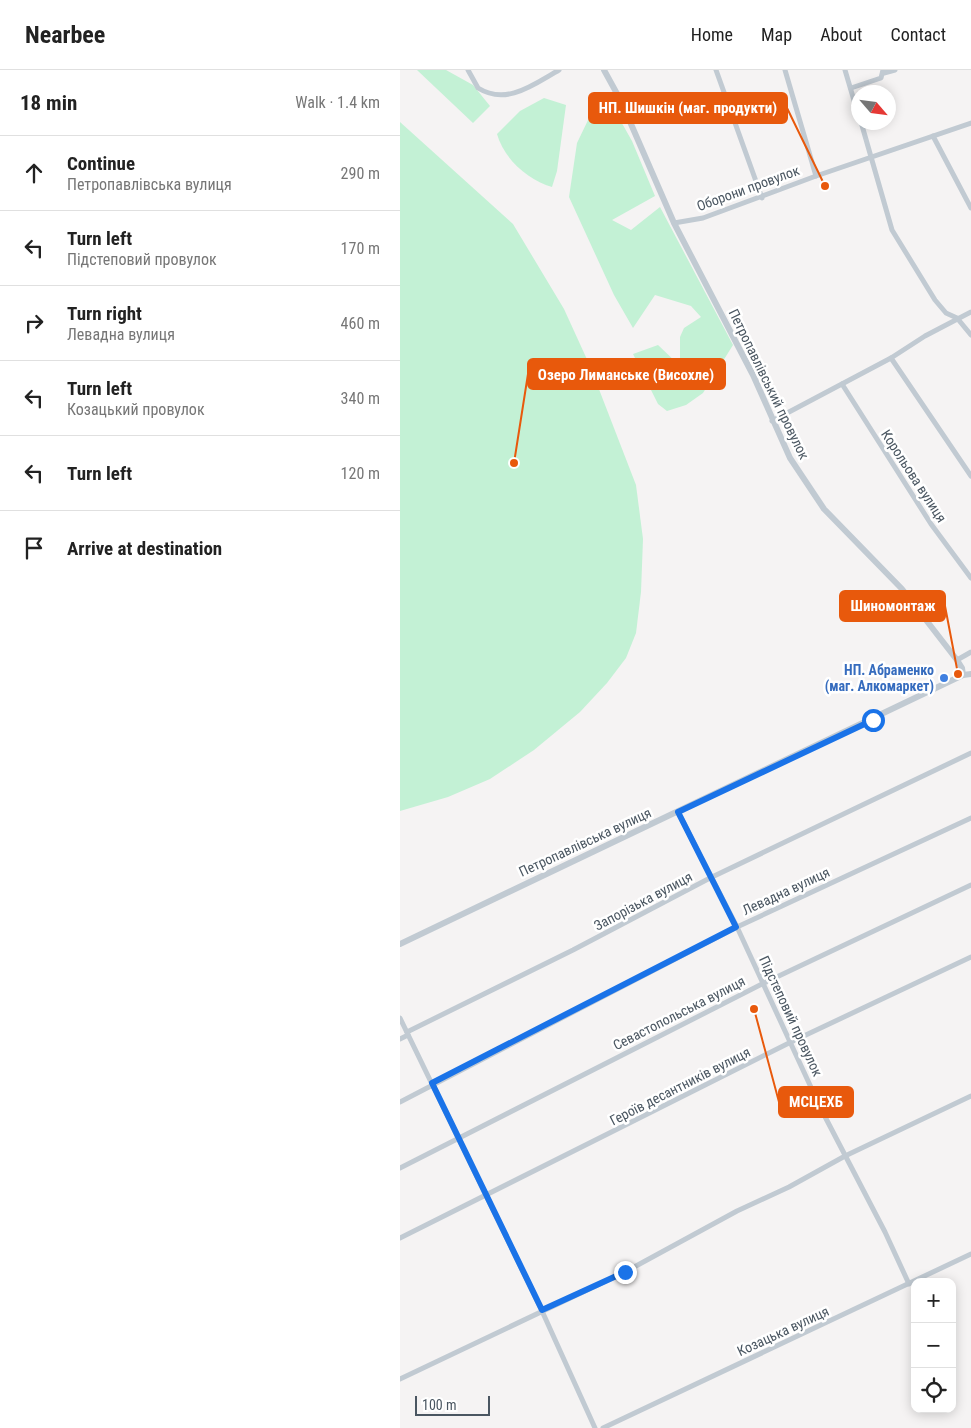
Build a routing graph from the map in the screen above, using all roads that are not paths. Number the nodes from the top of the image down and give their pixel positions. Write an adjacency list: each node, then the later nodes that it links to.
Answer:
1 (468, 70): 2 (street)
2 (559, 70)
3 (604, 70): 18 (street, Петропавлівський провулок)
4 (716, 70): 16 (street)
5 (785, 70): 15 (street)
6 (845, 70): 10 (street)
7 (895, 70): 8 (street)
8 (883, 72): 9 (street)
9 (860, 85)
10 (851, 88)
11 (971, 123): 13 (street, Оборони провулок)
12 (863, 130): 14 (street)
13 (933, 136): 14 (street, Оборони провулок); 17 (street)
14 (872, 158): 15 (street, Оборони провулок); 20 (street)
15 (816, 176): 16 (street, Оборони провулок)
16 (762, 198): 18 (street, Оборони провулок)
17 (971, 208)
18 (674, 223): 24 (street, Петропавлівський провулок)
19 (971, 312): 20 (street)
20 (957, 318): 21 (street); 22 (street)
21 (971, 335)
22 (891, 358): 23 (street); 25 (street)
23 (842, 384): 24 (street); 26 (street, Корольова вулиця)
24 (772, 422): 28 (street, Петропавлівський провулок)
25 (971, 476)
26 (971, 578)
27 (971, 652): 28 (street)
28 (957, 660): 30 (street, Петропавлівський провулок)
29 (971, 674): 30 (street, Петропавлівська вулиця)
30 (963, 675): 32 (street, Петропавлівська вулиця)
31 (971, 753): 34 (street, Запорізька вулиця)
32 (678, 812): 34 (street, Підстеповий провулок); 37 (street, Петропавлівська вулиця)
33 (971, 818): 36 (street, Левадна вулиця)
34 (710, 878): 36 (street, Підстеповий провулок); 41 (street, Запорізька вулиця)
35 (971, 884): 39 (street, Севастопольська вулиця)
36 (736, 927): 39 (street, Підстеповий провулок); 44 (street, Левадна вулиця)
37 (400, 944)
38 (971, 957): 43 (street, Героїв десантників вулиця)
39 (764, 983): 43 (street, Підстеповий провулок); 47 (street, Севастопольська вулиця)
40 (400, 1018): 41 (street)
41 (408, 1034): 42 (street, Запорізька вулиця); 44 (street)
42 (400, 1039)
43 (791, 1042): 48 (street, Підстеповий провулок); 50 (street, Героїв десантників вулиця)
44 (432, 1083): 46 (street, Левадна вулиця); 47 (street)
45 (971, 1096): 48 (street)
46 (400, 1102)
47 (459, 1138): 49 (street, Севастопольська вулиця); 50 (street)
48 (845, 1156): 53 (street, Підстеповий провулок); 54 (street)
49 (400, 1168)
50 (487, 1196): 51 (street, Героїв десантників вулиця); 54 (street)
51 (400, 1238)
52 (971, 1254): 53 (street, Козацька вулиця)
53 (909, 1284): 57 (street, Козацька вулиця)
54 (542, 1310): 55 (street); 56 (street)
55 (400, 1379)
56 (595, 1428)
57 (603, 1428)

